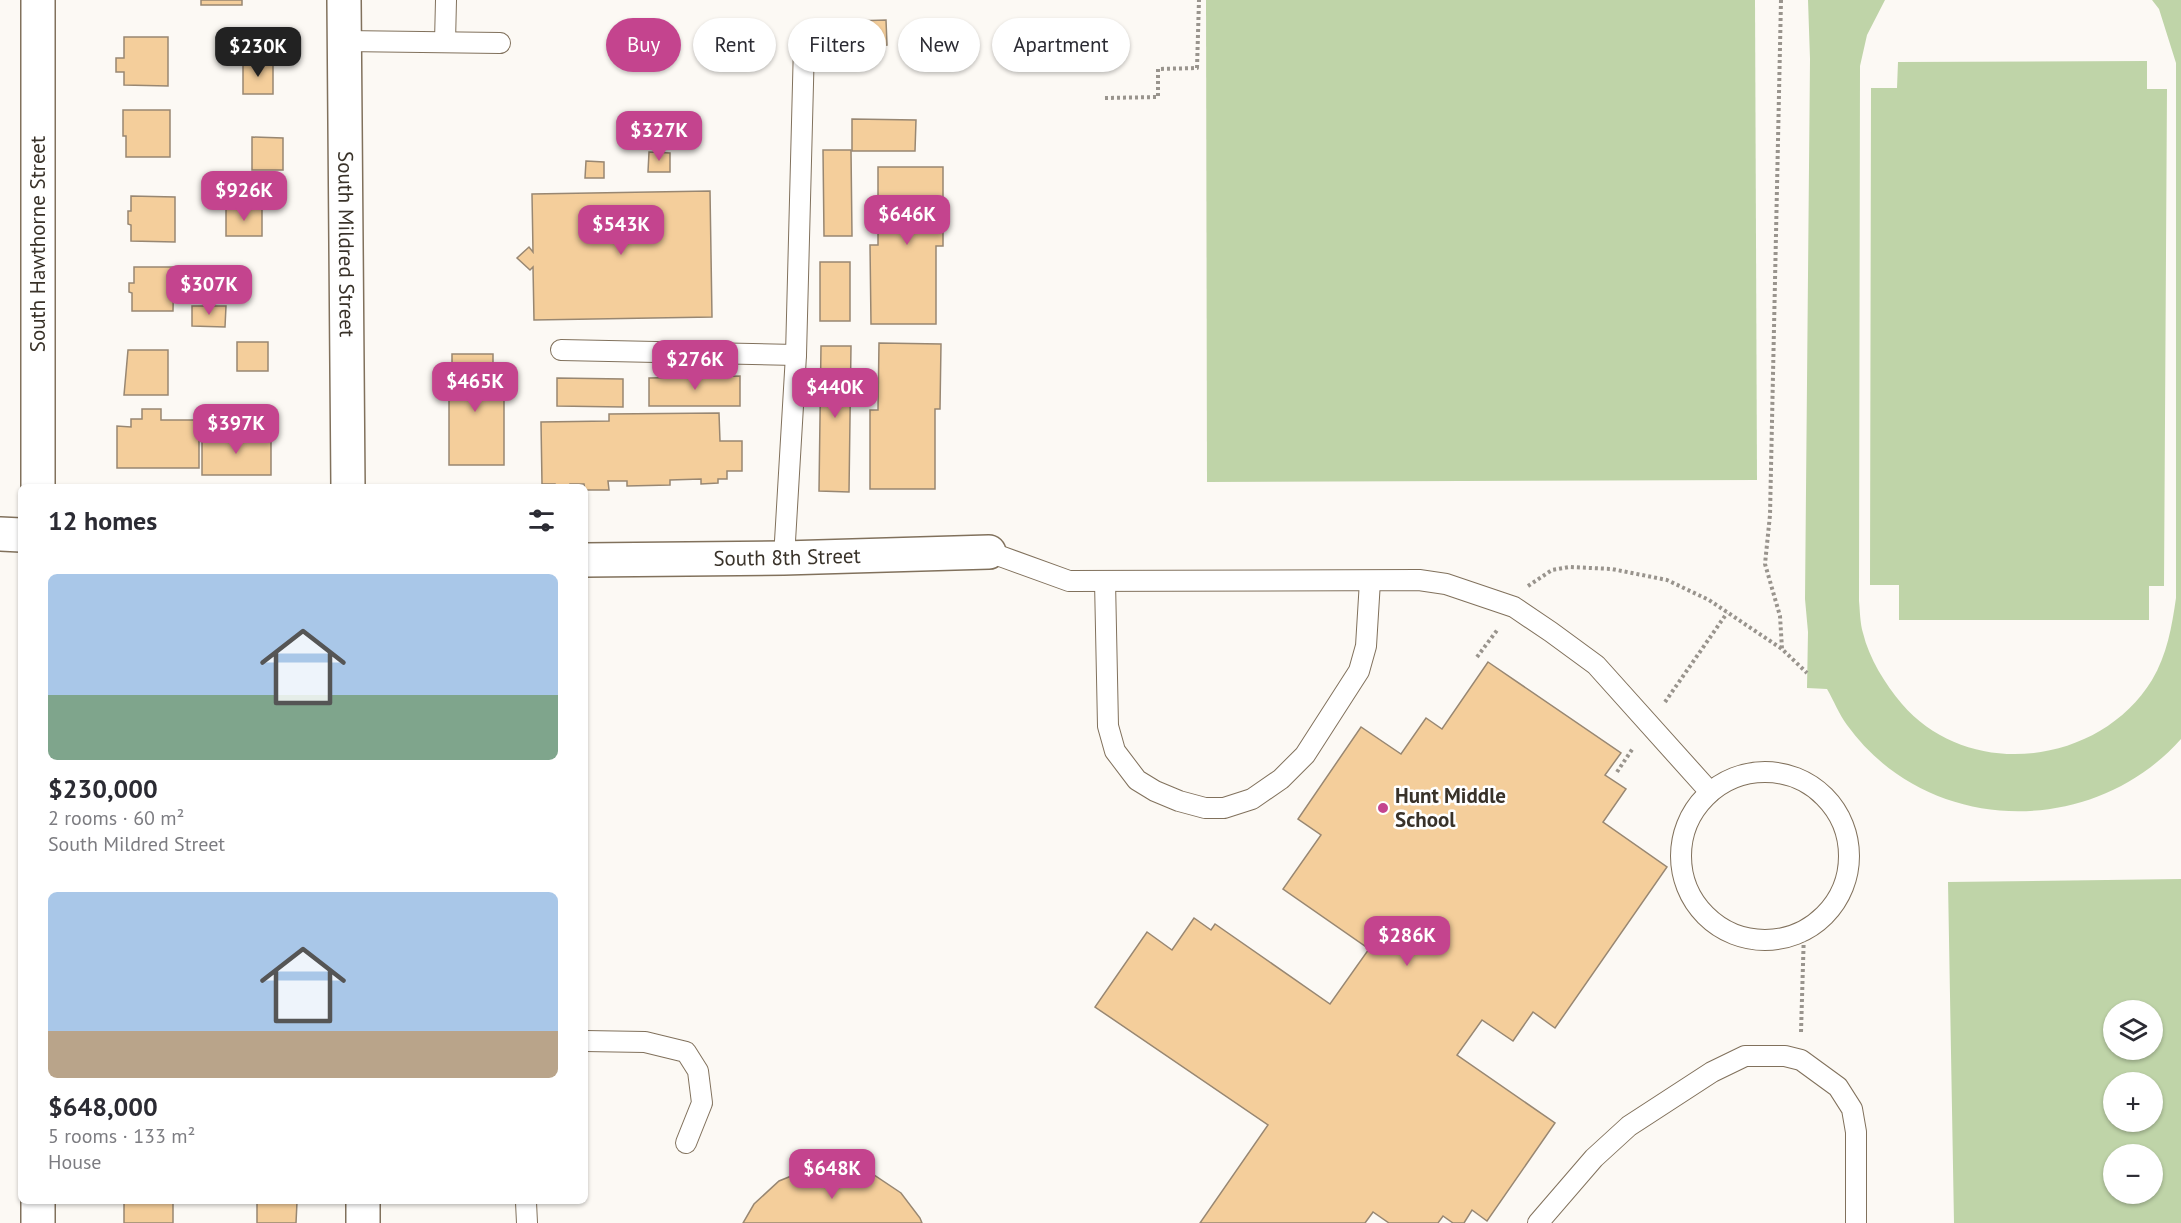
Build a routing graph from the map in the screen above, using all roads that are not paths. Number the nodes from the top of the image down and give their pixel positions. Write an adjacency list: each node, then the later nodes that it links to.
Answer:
1 (38, 0): 10 (street, South Hawthorne Street)
2 (344, 0): 4 (street, South Mildred Street)
3 (446, 0): 5 (lane)
4 (344, 41): 5 (lane); 11 (street, South Mildred Street)
5 (446, 42): 6 (lane)
6 (500, 43)
7 (803, 72): 9 (lane)
8 (561, 350): 9 (lane)
9 (796, 355): 15 (lane)
10 (38, 484)
11 (348, 484)
12 (0, 534): 13 (street)
13 (18, 534)
14 (989, 552): 15 (street, South 8th Street); 17 (lane)
15 (784, 558): 16 (street, South 8th Street)
16 (588, 560)
17 (1105, 581): 18 (lane); 18 (lane)
18 (1370, 581): 19 (lane)
19 (1710, 792): 19 (lane)
20 (588, 1041): 21 (lane)
21 (686, 1143)
22 (38, 1204): 25 (street)
23 (363, 1204): 26 (street)
24 (526, 1204): 27 (lane)
25 (38, 1223)
26 (363, 1223)
27 (527, 1223)
28 (1538, 1223): 29 (lane)
29 (1856, 1223)

